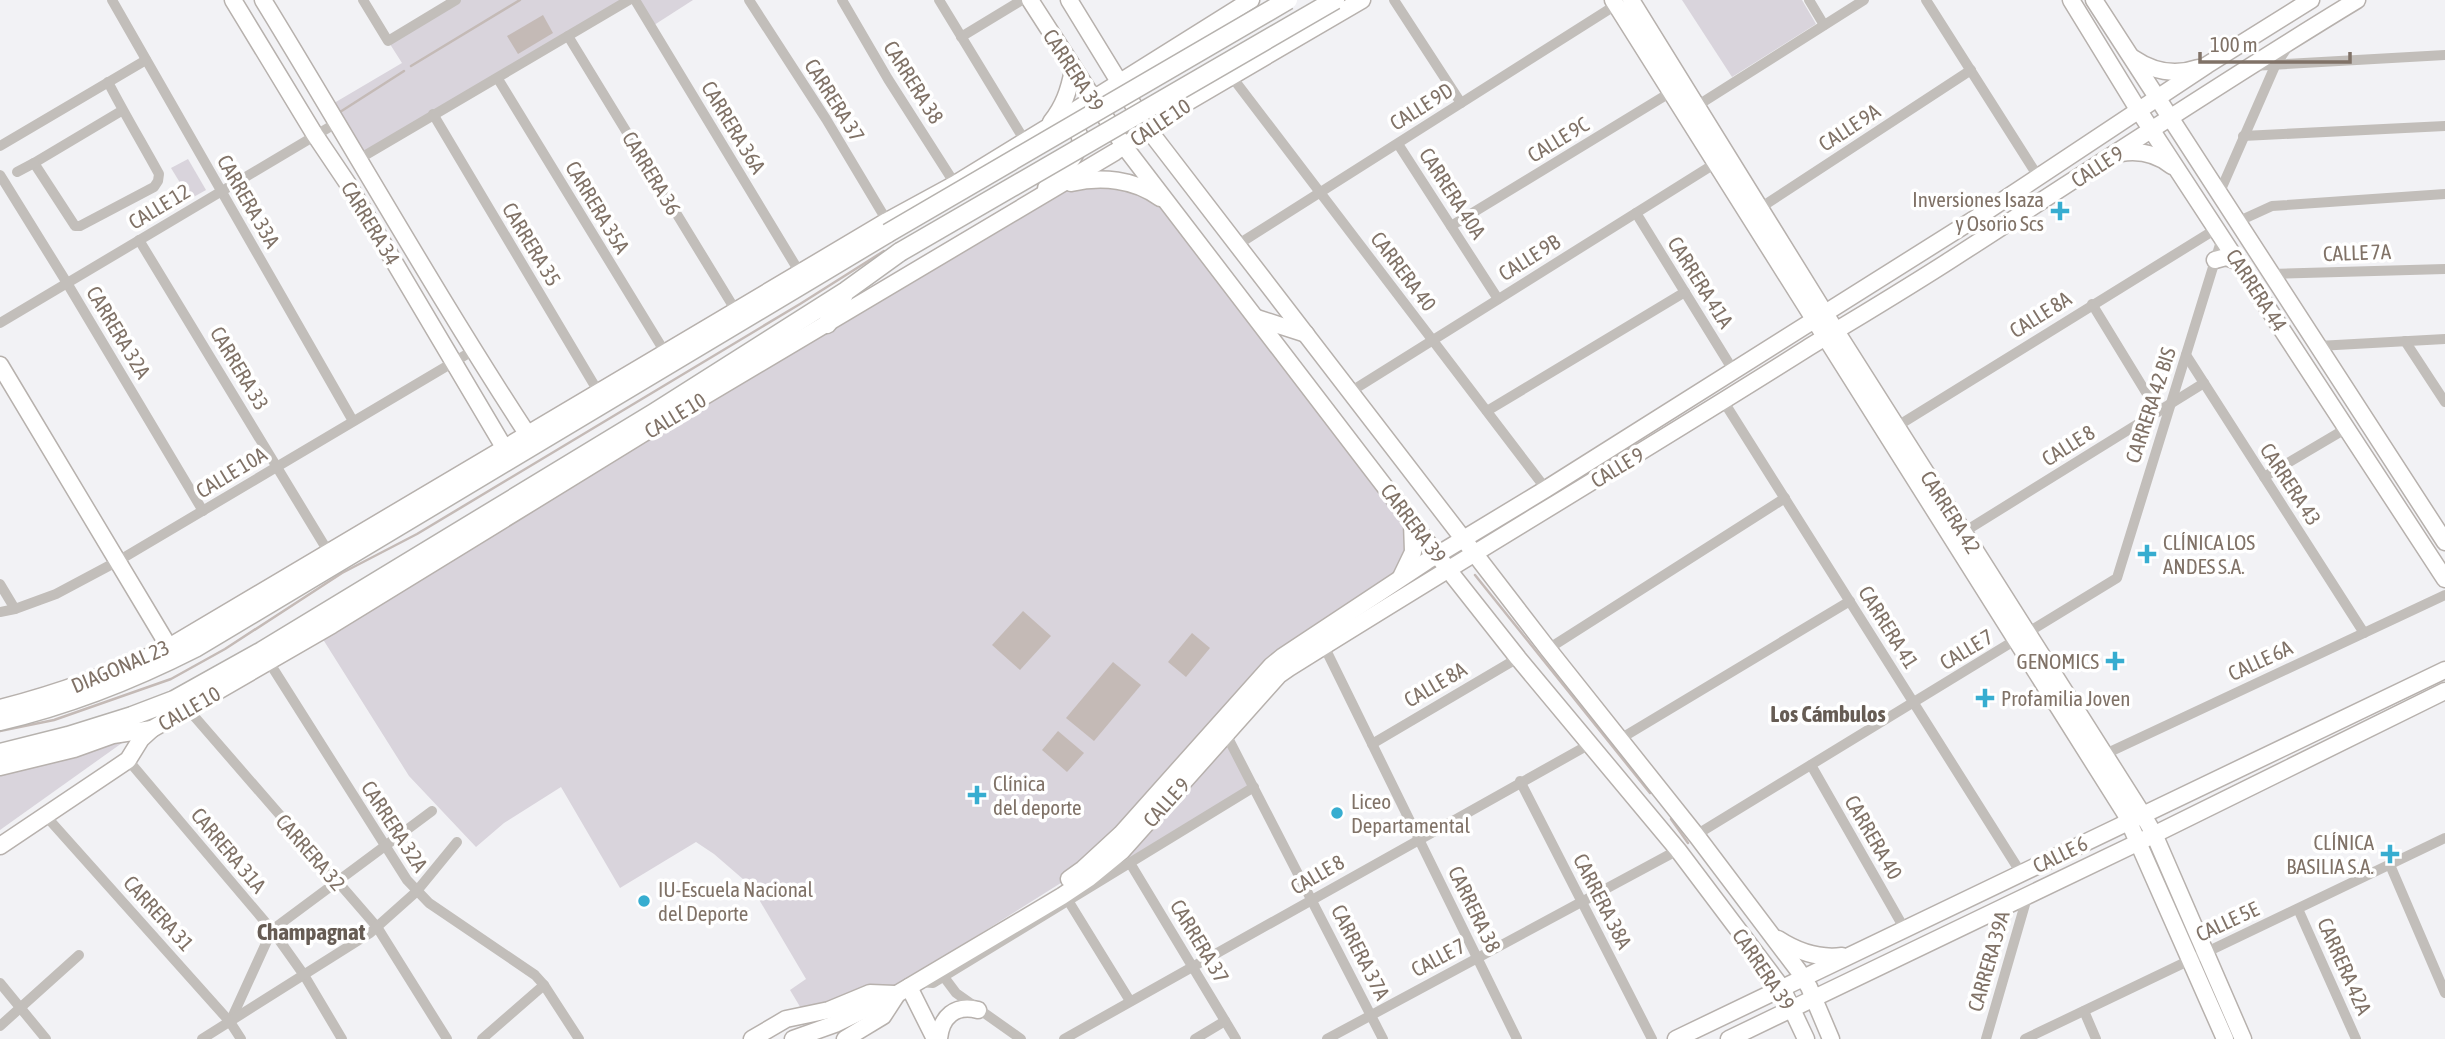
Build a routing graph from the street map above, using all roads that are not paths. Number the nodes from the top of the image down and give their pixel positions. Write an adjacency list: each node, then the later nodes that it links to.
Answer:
1 (112, 0): 36 (street, CARRERA 33A)
2 (233, 0): 32 (main road, CARRERA 34)
3 (263, 0): 30 (main road, CARRERA 34)
4 (363, 0): 25 (street)
5 (629, 0): 28 (street)
6 (635, 0): 100 (street, CARRERA 36A)
7 (749, 0): 89 (street, CARRERA 37)
8 (842, 0): 76 (street, CARRERA 38)
9 (939, 0): 29 (street)
10 (1022, 0): 29 (street)
11 (1030, 0): 40 (main road, CARRERA 39)
12 (1069, 0): 45 (main road, CARRERA 39)
13 (1251, 0): 34 (main road, CALLE 10)
14 (1288, 0): 89 (main road, CALLE 10, bridge)
15 (1335, 0): 103 (main road, CALLE 10, bridge)
16 (1362, 0): 42 (main road, CALLE 10)
17 (1394, 0): 50 (street)
18 (1809, 0): 27 (street)
19 (1864, 0): 27 (street)
20 (1926, 0): 41 (street)
21 (2071, 0): 53 (main road, CARRERA 44)
22 (2094, 0): 35 (main road, CARRERA 44)
23 (2311, 0): 37 (main road, CALLE 9)
24 (2357, 0): 31 (main road, CALLE 9)
25 (453, 1)
26 (1621, 1): 46 (main road, CARRERA 42); 50 (street, CALLE 9D)
27 (1824, 25): 52 (street)
28 (568, 36): 43 (street); 108 (street, CARRERA 36)
29 (961, 37): 64 (street)
30 (286, 38): 32 (main road); 56 (main road, CARRERA 34)
31 (2292, 39): 38 (main road, CALLE 9); 39 (street)
32 (265, 51): 62 (main road, CARRERA 34)
33 (2445, 55): 39 (street)
34 (1163, 56): 45 (main road, CALLE 10); 49 (main road)
35 (2130, 56): 37 (main road); 47 (main road, CARRERA 44)
36 (146, 60): 44 (street); 77 (street, CARRERA 33A)
37 (2207, 65): 47 (main road, CALLE 9)
38 (2247, 66): 39 (street); 55 (main road, CALLE 9)
39 (2275, 66): 63 (street)
40 (1073, 70): 48 (main road, CARRERA 39); 58 (main road)
41 (1971, 70): 75 (street); 84 (street, CALLE 9A)
42 (1232, 77): 49 (main road, CALLE 10); 79 (street, CARRERA 40)
43 (498, 79): 54 (street); 121 (street, CARRERA 35A)
44 (108, 82): 51 (street); 66 (street)
45 (1118, 84): 48 (main road, CALLE 10); 59 (main road); 60 (main road, CARRERA 39)
46 (1677, 89): 52 (main road, CARRERA 42); 88 (street, CALLE 9C)
47 (2157, 99): 53 (main road, CALLE 9); 55 (main road, CARRERA 44)
48 (1093, 100): 58 (main road, CALLE 10); 59 (main road, CARRERA 39)
49 (1186, 103): 60 (main road, CALLE 10)
50 (1461, 103): 65 (street, CALLE 9D)
51 (123, 110): 71 (street); 71 (street)
52 (1691, 110): 70 (main road, CARRERA 42)
53 (2139, 111): 61 (main road, CARRERA 44); 75 (main road, CALLE 9)
54 (433, 114): 69 (street); 128 (street, CARRERA 35)
55 (2170, 118): 61 (main road, CALLE 9); 80 (main road, CARRERA 44)
56 (338, 122): 62 (street, CALLE 12); 69 (main road, CARRERA 34)
57 (2445, 126): 63 (street)
58 (1047, 128): 64 (main road, CALLE 10); 82 (main road)
59 (1112, 128): 67 (main road, CARRERA 39)
60 (1148, 129): 67 (main road, CALLE 10); 92 (main road, CARRERA 39)
61 (2152, 131): 68 (main road, CALLE 9); 74 (main road, CARRERA 44)
62 (315, 135): 77 (street, CALLE 12); 123 (main road, CARRERA 34)
63 (2244, 136): 80 (street)
64 (1026, 141): 76 (main road, CALLE 10)
65 (1398, 144): 79 (street, CALLE 9D); 88 (street, CARRERA 40A)
66 (0, 146)
67 (1124, 146): 78 (main road, CALLE 10); 83 (main road, CARRERA 39)
68 (2115, 154): 74 (main road); 93 (main road, CALLE 9)
69 (359, 159): 120 (main road, CARRERA 34)
70 (1722, 159): 84 (main road, CARRERA 42); 85 (street, CALLE 9B)
71 (34, 163): 72 (street)
72 (17, 173)
73 (0, 175): 102 (street, CARRERA 32A)
74 (2183, 177): 90 (main road, CARRERA 44)
75 (2039, 178): 86 (main road, CALLE 9)
76 (955, 184): 89 (main road, CALLE 10)
77 (221, 191): 91 (street, CALLE 12); 136 (street, CARRERA 33A)
78 (1049, 191): 82 (main road, CALLE 10); 83 (main road)
79 (1320, 193): 92 (street, CALLE 9D); 117 (street, CARRERA 40)
80 (2219, 194): 87 (main road, CARRERA 44)
81 (2445, 194): 87 (street)
82 (1034, 200): 112 (main road, CALLE 10)
83 (1170, 205): 110 (main road, CARRERA 39)
84 (1755, 212): 109 (main road, CARRERA 42)
85 (1636, 213): 104 (street, CARRERA 41A); 105 (street, CALLE 9B)
86 (1984, 213): 93 (main road); 95 (main road, CALLE 9)
87 (2237, 222): 101 (main road, CARRERA 44)
88 (1451, 226): 105 (street, CARRERA 40A)
89 (883, 228): 94 (main road, CALLE 10); 100 (main road, CALLE 10)
90 (2219, 233): 97 (street, CARRERA 42 BIS); 98 (main road, CARRERA 44); 107 (street, CALLE 8A)
91 (139, 240): 102 (street, CALLE 12); 142 (street, CARRERA 33)
92 (1237, 245): 114 (main road, CARRERA 39)
93 (1968, 248): 96 (main road, CALLE 9)
94 (850, 255): 100 (main road); 164 (main road, CALLE 10)
95 (1911, 259): 96 (main road); 109 (main road, CALLE 9)
96 (1952, 260): 115 (main road, CALLE 9)
97 (2215, 260): 98 (main road); 122 (street, CARRERA 42 BIS)
98 (2237, 261): 113 (main road, CARRERA 44)
99 (2445, 269): 101 (street, CALLE 7A)
100 (806, 270): 108 (main road, CALLE 10)
101 (2271, 274): 106 (main road, CARRERA 44)
102 (67, 283): 111 (street, CALLE 12); 146 (street, CARRERA 32A)
103 (846, 291): 112 (main road); 134 (main road, CALLE 10)
104 (1685, 292): 125 (street, CARRERA 41A); 133 (street)
105 (1498, 299): 117 (street, CALLE 9B)
106 (2289, 302): 113 (main road); 119 (main road, CARRERA 44)
107 (2092, 304): 135 (street); 138 (street, CALLE 8A)
108 (736, 311): 121 (main road, CALLE 10)
109 (1820, 316): 115 (main road, CARRERA 42); 125 (main road, CALLE 9)
110 (1257, 318): 114 (main road); 147 (main road, CARRERA 39)
111 (0, 323)
112 (827, 324): 132 (main road, CALLE 10)
113 (2284, 332): 137 (main road, CARRERA 44)
114 (1306, 334): 127 (main road, CARRERA 39)
115 (1830, 334): 129 (main road, CALLE 9); 138 (main road, CARRERA 42)
116 (2444, 336): 118 (street)
117 (1433, 340): 127 (street, CALLE 9B); 133 (street, CARRERA 40)
118 (2405, 341): 119 (street); 130 (street)
119 (2318, 346): 141 (main road, CARRERA 44)
120 (474, 350): 123 (street, CALLE 10A); 139 (main road, CARRERA 34)
121 (666, 354): 128 (main road, CALLE 10)
122 (2186, 355): 126 (street, CARRERA 43); 131 (street, CARRERA 42 BIS)
123 (454, 363): 136 (street, CALLE 10A); 140 (main road, CARRERA 34)
124 (0, 365): 154 (main road)
125 (1733, 370): 144 (main road, CALLE 9)
126 (2204, 383): 131 (street, CALLE 8); 143 (street, CARRERA 43)
127 (1350, 392): 149 (main road, CARRERA 39)
128 (599, 393): 139 (main road, CALLE 10)
129 (1724, 402): 145 (street, CARRERA 41); 152 (main road, CALLE 9)
130 (2445, 402)
131 (2170, 404): 135 (street, CALLE 8); 158 (street, CARRERA 42 BIS)
132 (688, 406): 134 (main road); 165 (main road, CALLE 10)
133 (1487, 411): 144 (street, CARRERA 40)
134 (654, 412): 165 (main road, CALLE 10)
135 (2158, 412): 148 (street, CALLE 8)
136 (353, 421): 142 (street, CALLE 10A)
137 (2347, 428): 141 (main road); 143 (street); 156 (main road, CARRERA 44)
138 (1891, 430): 148 (main road, CARRERA 42)
139 (527, 435): 140 (main road, CALLE 10)
140 (505, 449): 151 (main road, CALLE 10)
141 (2388, 454): 150 (main road, CARRERA 44)
142 (277, 467): 146 (street, CALLE 10A); 151 (street, CARRERA 33)
143 (2264, 477): 166 (street, CARRERA 43)
144 (1546, 489): 149 (main road, CALLE 9)
145 (1785, 498): 161 (street, CARRERA 41); 170 (street)
146 (203, 511): 154 (street, CALLE 10A)
147 (1411, 519): 153 (main road, CARRERA 39); 157 (main road)
148 (1958, 536): 167 (main road, CARRERA 42)
149 (1463, 539): 152 (main road, CARRERA 39); 153 (main road, CALLE 9)
150 (2445, 542)
151 (329, 553): 164 (main road, CALLE 10)
152 (1474, 553): 155 (main road, CALLE 9); 170 (main road, CARRERA 39)
153 (1438, 554): 155 (main road, CARRERA 39); 157 (main road, CALLE 9)
154 (118, 561): 162 (street, CALLE 10A); 169 (main road)
155 (1448, 568): 168 (main road, CALLE 9); 172 (main road, CARRERA 39)
156 (2445, 579)
157 (1399, 580): 193 (main road, CALLE 9)
158 (2113, 582): 167 (street, CALLE 7)
159 (0, 584): 162 (street)
160 (2445, 595): 166 (street, CALLE 6A)
161 (1850, 601): 175 (street, CARRERA 41); 181 (street)
162 (15, 609): 163 (street, CALLE 10A)
163 (0, 612)
164 (236, 616): 169 (main road, DIAGONAL 23); 178 (main road)
165 (329, 619): 171 (main road, CALLE 10)
166 (2364, 633): 185 (street, CALLE 6A)
167 (2022, 637): 175 (street, CALLE 7); 185 (main road, CARRERA 42)
168 (1324, 646): 180 (main road, CALLE 9); 182 (street, CARRERA 38)
169 (169, 647): 176 (main road, DIAGONAL 23)
170 (1548, 649): 181 (main road, CARRERA 39)
171 (265, 657): 177 (main road, CALLE 10); 184 (main road); 202 (street, CARRERA 32A)
172 (1518, 658): 182 (street, CALLE 8A); 183 (main road, CARRERA 39)
173 (2445, 670): 195 (main road, CALLE 6)
174 (2445, 691): 199 (main road, CALLE 6)
175 (1914, 703): 187 (street, CALLE 7); 207 (street, CARRERA 41)
176 (0, 708)
177 (187, 708): 179 (main road, CALLE 10); 209 (street, CARRERA 32)
178 (0, 722)
179 (152, 729): 186 (main road, CALLE 10); 188 (main road)
180 (1226, 734): 190 (street, CARRERA 37A); 193 (main road, CALLE 9)
181 (1620, 739): 191 (main road, CARRERA 39)
182 (1372, 744): 198 (street, CARRERA 38)
183 (1590, 744): 189 (street, CALLE 8); 196 (main road, CARRERA 39)
184 (0, 753)
185 (2098, 758): 195 (main road, CARRERA 42)
186 (128, 760): 194 (main road, CALLE 10); 220 (street, CARRERA 31A)
187 (1811, 765): 197 (street, CALLE 7); 219 (street, CARRERA 40)
188 (0, 766)
189 (1520, 781): 198 (street, CALLE 8); 214 (street, CARRERA 38A)
190 (1254, 788): 205 (street, CALLE 9); 212 (street, CARRERA 37A)
191 (1665, 795): 196 (main road); 197 (main road, CARRERA 39)
192 (432, 811): 202 (street)
193 (1150, 811): 232 (main road, CALLE 9)
194 (45, 815): 203 (main road, CALLE 10); 243 (street, CARRERA 31)
195 (2137, 818): 199 (main road, CARRERA 42); 207 (main road, CALLE 6)
196 (1658, 825): 204 (main road, CARRERA 39)
197 (1696, 835): 217 (main road, CARRERA 39)
198 (1418, 838): 212 (street, CALLE 8); 224 (street, CARRERA 38)
199 (2146, 838): 208 (main road, CALLE 6); 222 (main road, CARRERA 42); 225 (main road, CARRERA 42)
200 (2445, 838): 206 (street, CALLE 5E)
201 (457, 842): 210 (street)
202 (384, 845): 209 (street); 210 (street, CARRERA 32A)
203 (0, 846)
204 (1678, 850): 214 (street, CALLE 7); 233 (main road, CARRERA 39)
205 (1130, 863): 213 (street, CALLE 9); 226 (street, CARRERA 37)
206 (2390, 865): 215 (street, CALLE 5E); 234 (street)
207 (2016, 875): 208 (main road); 216 (main road); 219 (main road, CALLE 6)
208 (2062, 879): 211 (main road, CALLE 6)
209 (337, 881): 218 (street, CARRERA 32); 220 (street)
210 (416, 892): 218 (street); 231 (street, CARRERA 32A)
211 (2028, 894): 216 (main road, CALLE 6); 268 (street, CARRERA 39A)
212 (1312, 899): 226 (street, CALLE 8); 241 (street, CARRERA 37A)
213 (1069, 902): 228 (street, CALLE 9); 236 (street)
214 (1582, 902): 224 (street, CALLE 7); 263 (street, CARRERA 38A)
215 (2298, 909): 222 (street, CALLE 5E); 273 (street, CARRERA 42A)
216 (1982, 917): 235 (main road, CALLE 6)
217 (1766, 927): 221 (main road); 229 (main road, CARRERA 39)
218 (377, 928): 227 (street); 249 (street, CARRERA 32)
219 (1903, 928): 221 (main road, CALLE 6)
220 (272, 930): 227 (street, CARRERA 31A); 243 (street)
221 (1853, 953): 229 (main road, CALLE 6)
222 (2206, 953): 225 (street, CALLE 5E); 272 (main road, CARRERA 42)
223 (79, 955): 237 (street)
224 (1477, 958): 241 (street, CALLE 7); 262 (street, CARRERA 38)
225 (2190, 960): 240 (street, CALLE 5E); 271 (main road, CARRERA 42)
226 (1192, 966): 236 (street, CALLE 8); 242 (street, CARRERA 37)
227 (304, 975): 243 (street); 248 (street, CARRERA 31A)
228 (944, 977): 232 (street, CALLE 9); 239 (street)
229 (1803, 978): 233 (main road, CALLE 6); 235 (main road, CARRERA 39)
230 (0, 983): 237 (street)
231 (544, 985): 250 (street); 251 (street, CARRERA 32A)
232 (908, 988): 252 (main road, CALLE 9); 253 (main road, CALLE 9); 254 (main road); 255 (main road)
233 (1782, 988): 238 (main road, CARRERA 39); 264 (main road, CALLE 6)
234 (2445, 993)
235 (1814, 998): 238 (main road, CALLE 6); 267 (main road, CARRERA 39)
236 (1130, 1001): 257 (street, CALLE 8)
237 (19, 1008): 244 (street); 245 (street)
238 (1793, 1008): 265 (main road, CALLE 6); 266 (main road, CARRERA 39)
239 (978, 1010): 255 (main road); 256 (street)
240 (2084, 1011): 269 (street, CALLE 5E); 270 (street)
241 (1371, 1015): 260 (street, CALLE 7); 261 (street, CARRERA 37A)
242 (1225, 1021): 258 (street); 259 (street, CARRERA 37)
243 (230, 1022): 246 (street); 247 (street, CARRERA 31)
244 (0, 1026)
245 (46, 1039)
246 (202, 1039)
247 (241, 1039)
248 (342, 1039)
249 (447, 1039)
250 (482, 1039)
251 (579, 1039)
252 (752, 1039)
253 (793, 1039)
254 (845, 1039)
255 (937, 1039)
256 (1021, 1039)
257 (1064, 1039)
258 (1195, 1039)
259 (1236, 1039)
260 (1327, 1039)
261 (1383, 1039)
262 (1517, 1039)
263 (1652, 1039)
264 (1676, 1039)
265 (1729, 1039)
266 (1806, 1039)
267 (1831, 1039)
268 (1986, 1039)
269 (2025, 1039)
270 (2096, 1039)
271 (2225, 1039)
272 (2243, 1039)
273 (2356, 1039)

